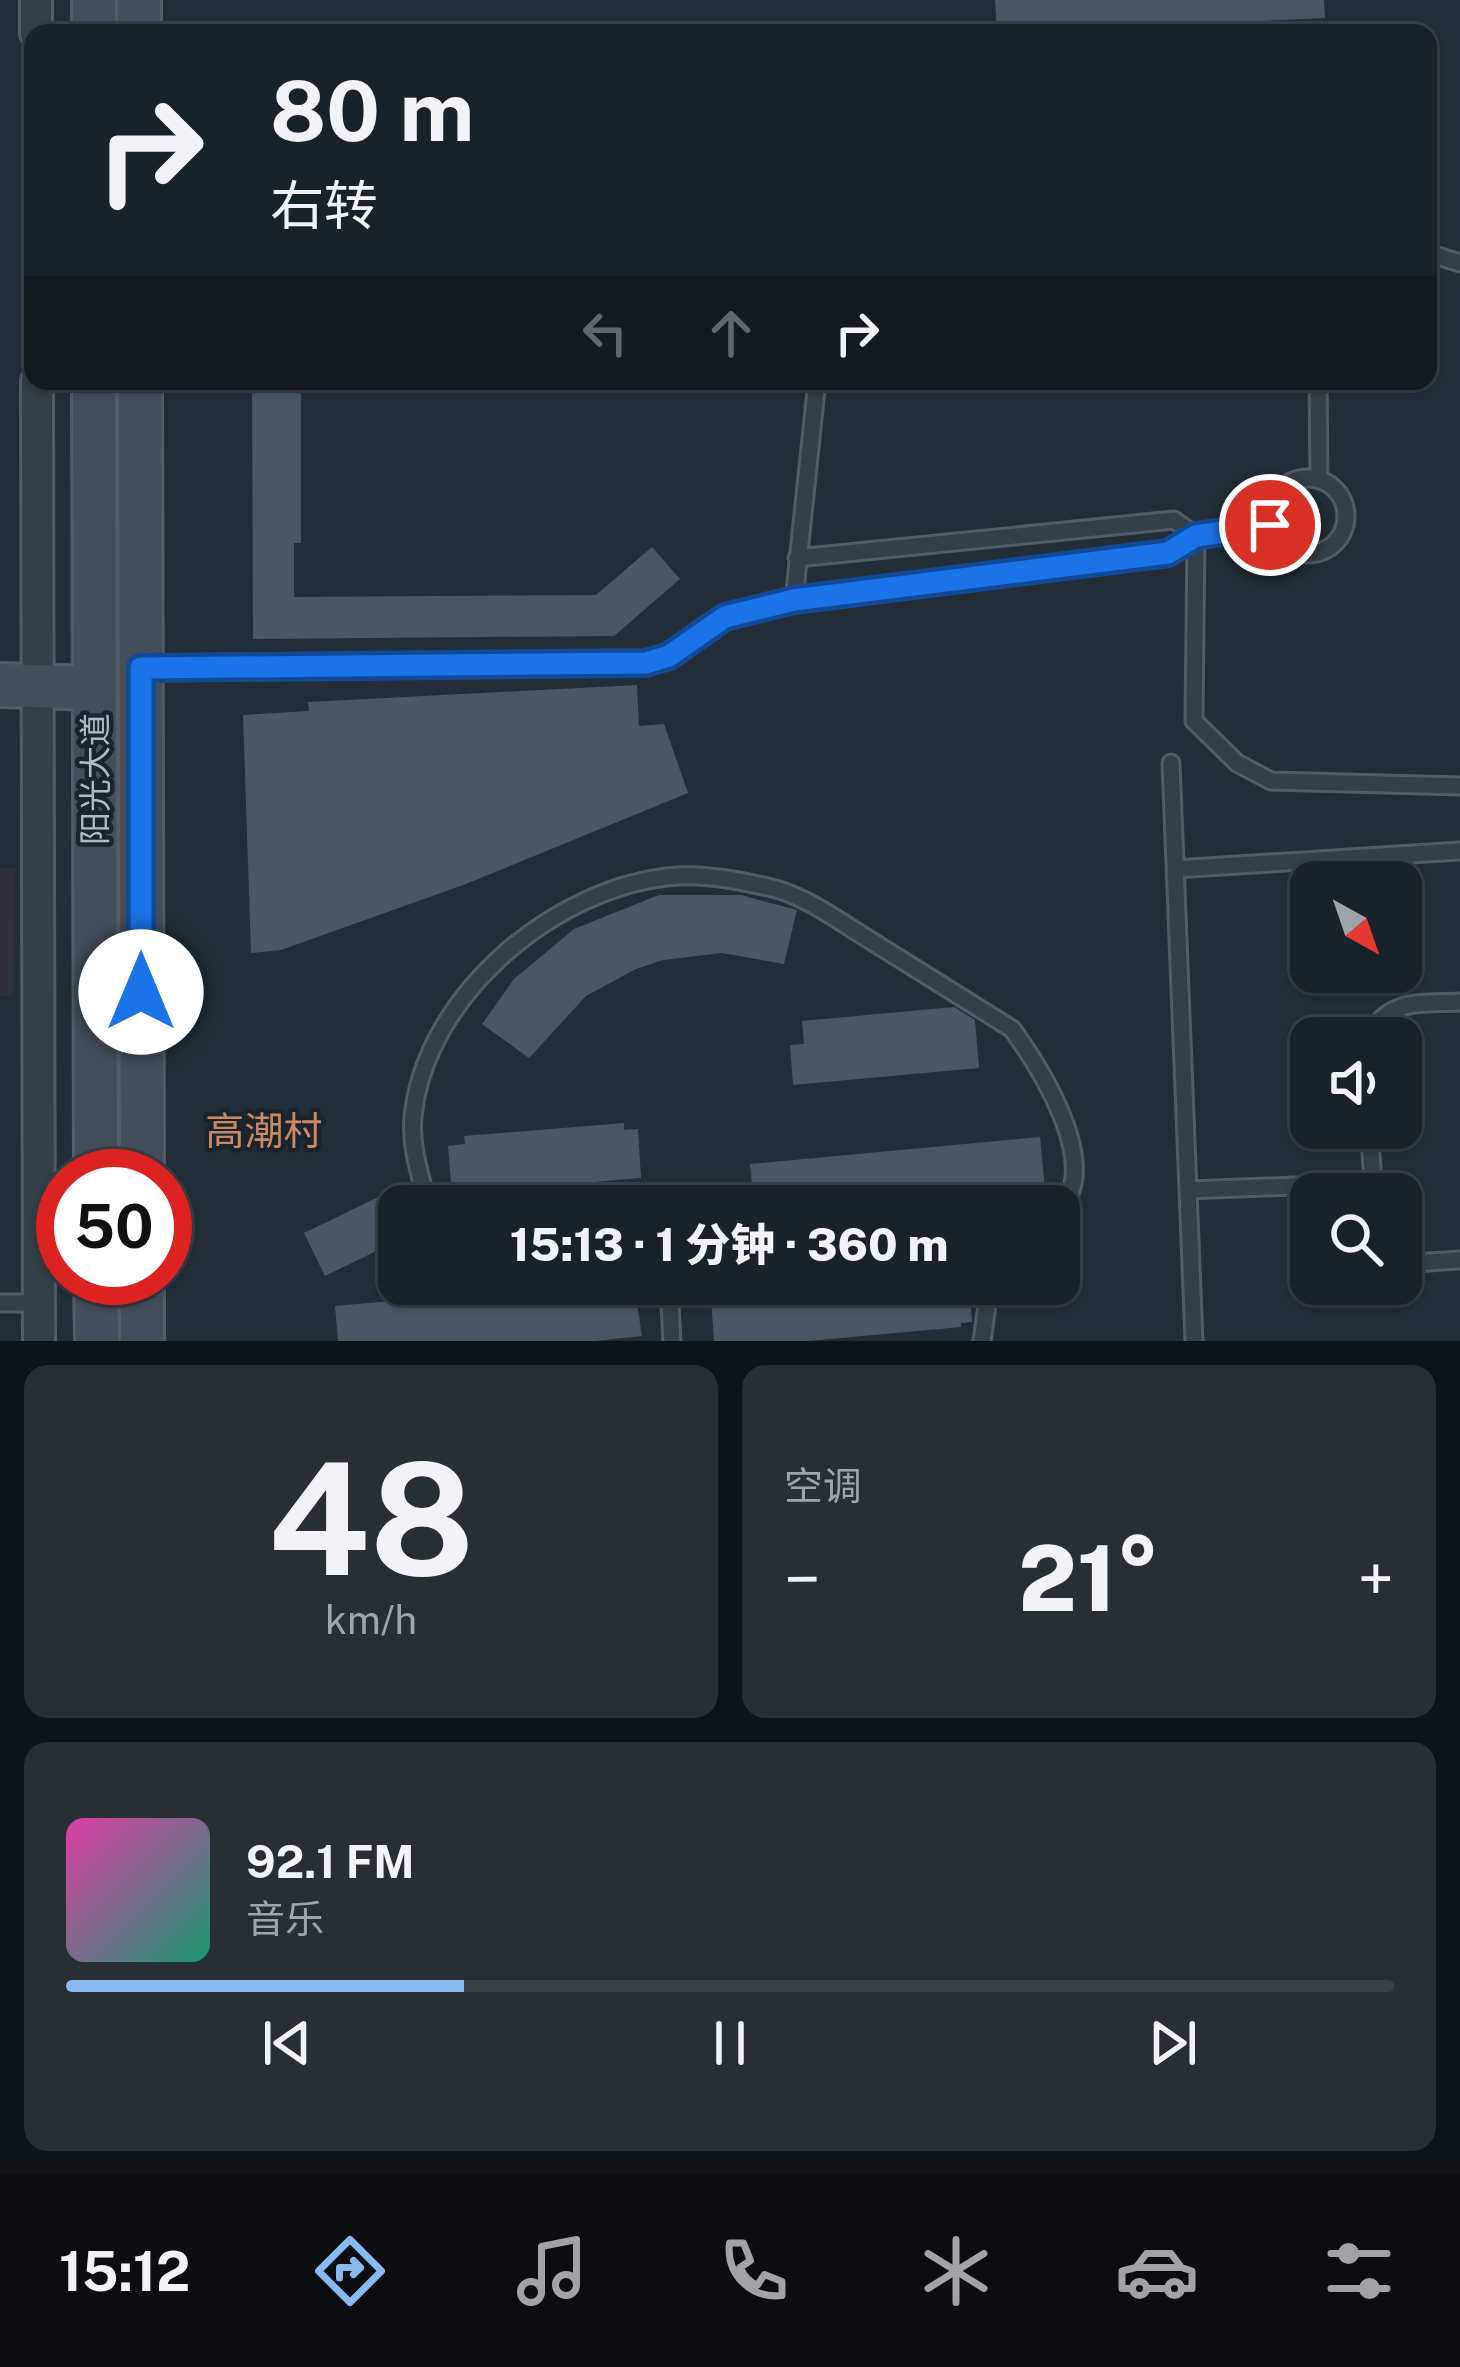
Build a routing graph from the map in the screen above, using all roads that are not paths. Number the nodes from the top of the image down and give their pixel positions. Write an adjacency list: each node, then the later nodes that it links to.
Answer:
1 (36, 390): 12 (street)
2 (94, 390): 13 (main road, 阳光大道)
3 (140, 390): 11 (main road, 阳光大道)
4 (817, 390): 9 (lane)
5 (1318, 390): 6 (lane)
6 (1319, 479): 7 (lane); 7 (lane)
7 (1270, 525): 8 (lane)
8 (1196, 536): 9 (lane); 10 (lane); 15 (lane)
9 (797, 558): 10 (lane)
10 (794, 600): 11 (lane)
11 (141, 668): 21 (main road, 阳光大道)
12 (19, 686): 13 (main road); 26 (street)
13 (95, 688): 20 (main road, 阳光大道)
14 (1172, 763): 17 (lane)
15 (1460, 786)
16 (1460, 851): 17 (lane)
17 (1175, 869): 25 (lane)
18 (1460, 1001): 19 (lane)
19 (1378, 1017)
20 (96, 1149)
21 (142, 1149)
22 (423, 1185): 23 (lane)
23 (1073, 1185)
24 (1290, 1189): 25 (lane)
25 (1188, 1190): 41 (lane)
26 (36, 1210)
27 (1460, 1260): 28 (lane)
28 (1422, 1262)
29 (0, 1303): 30 (lane)
30 (36, 1303)
31 (39, 1305): 36 (street)
32 (96, 1305): 37 (main road)
33 (142, 1305): 38 (main road)
34 (670, 1305): 39 (lane)
35 (987, 1305): 40 (lane)
36 (39, 1341)
37 (97, 1341)
38 (142, 1341)
39 (672, 1341)
40 (982, 1341)
41 (1194, 1341)

